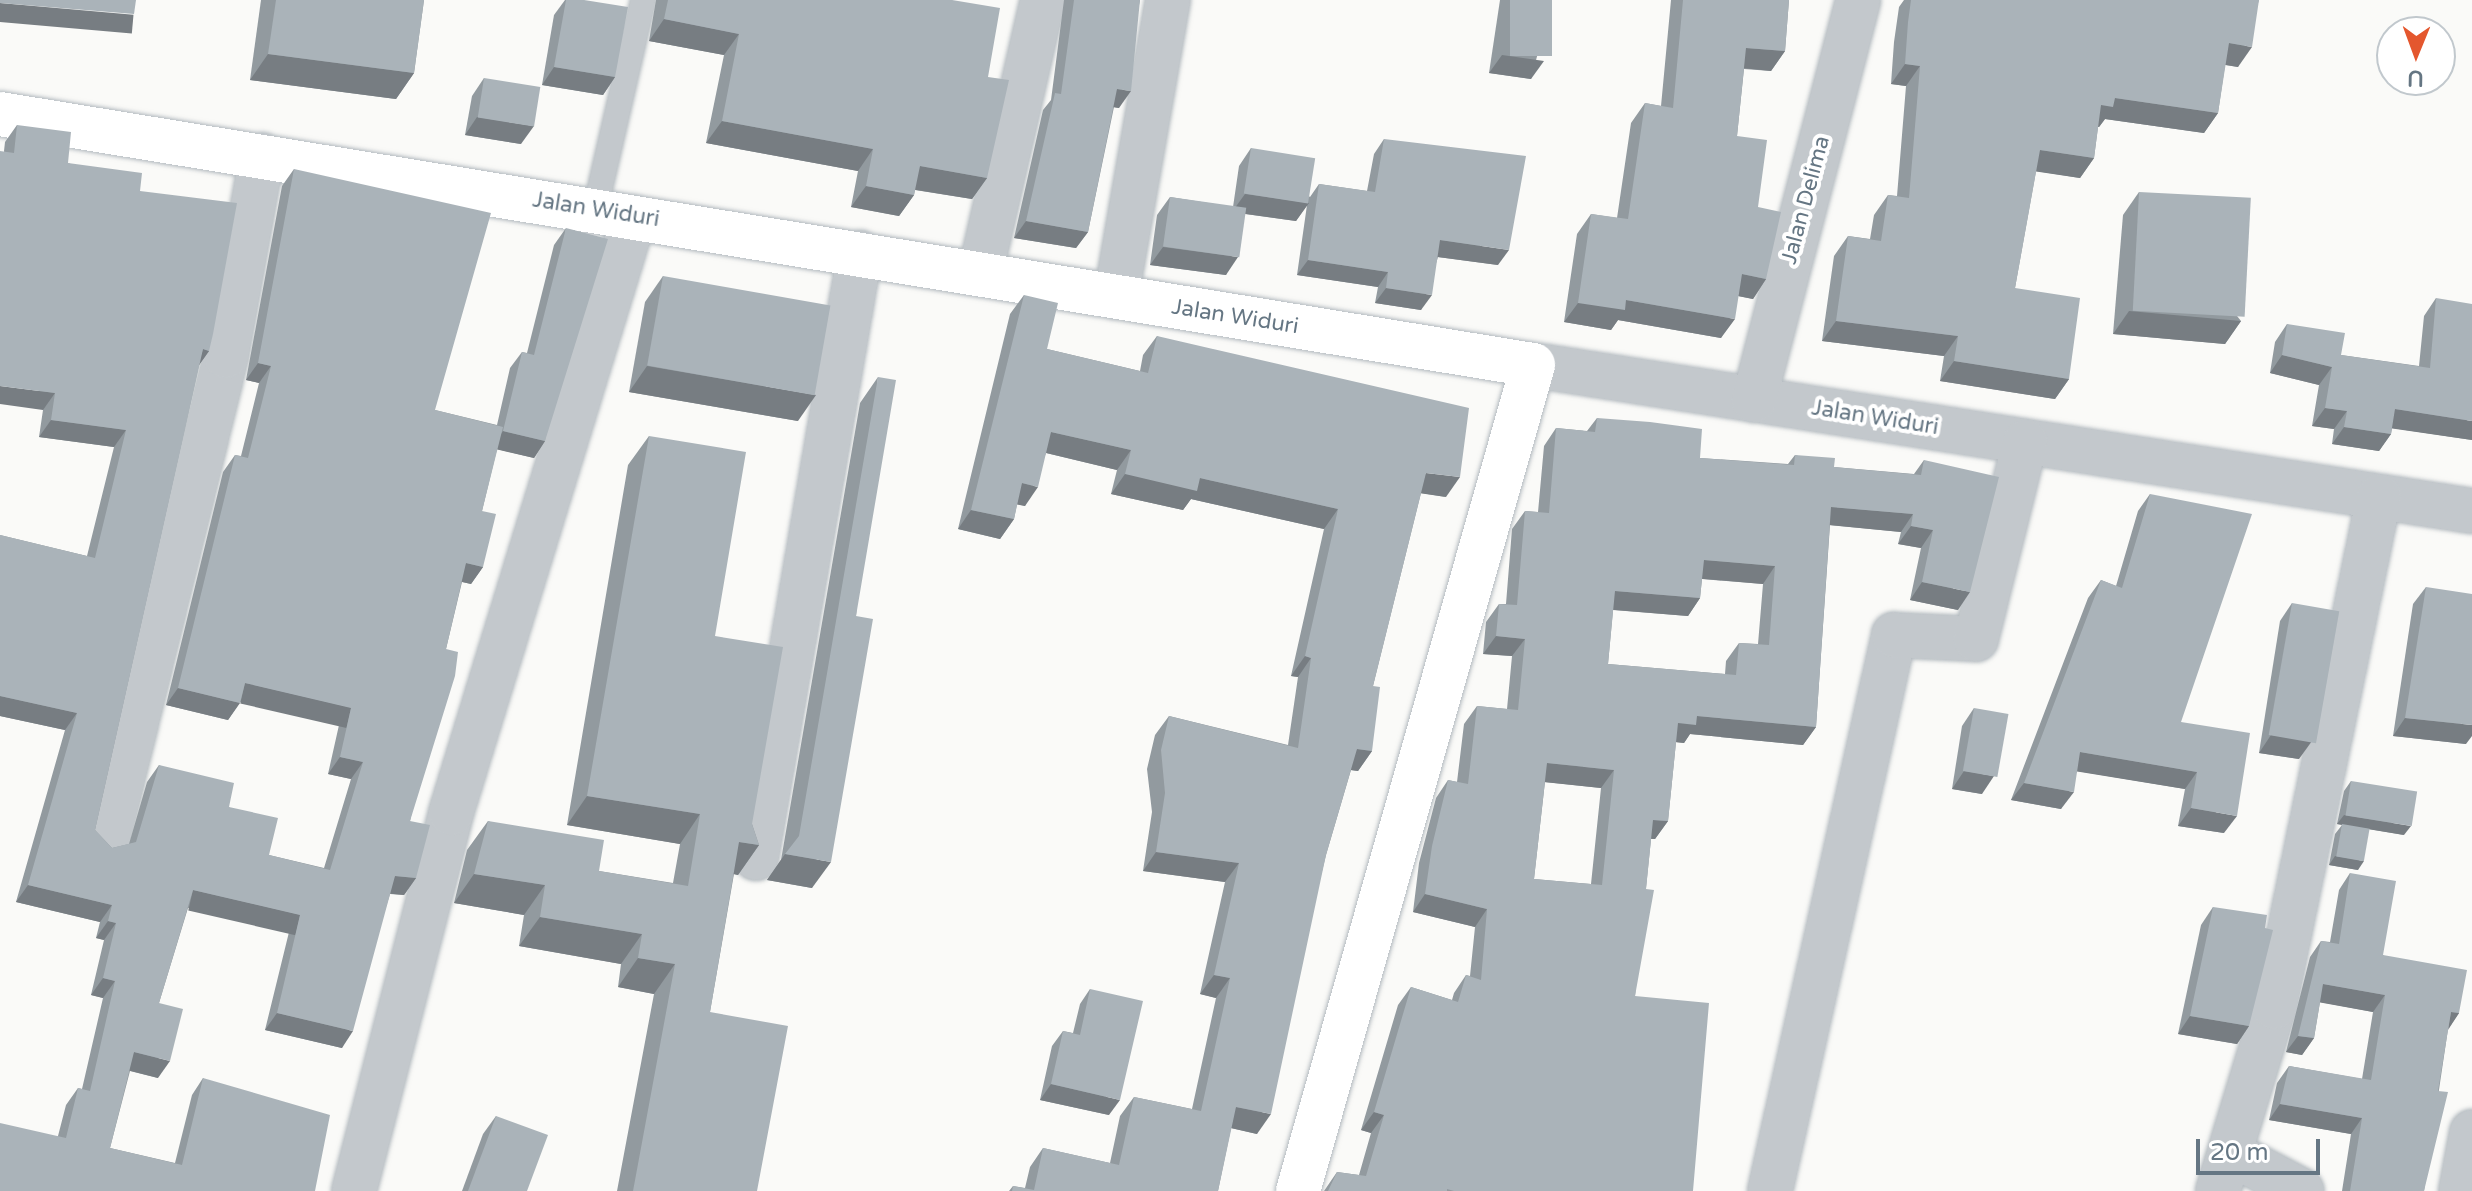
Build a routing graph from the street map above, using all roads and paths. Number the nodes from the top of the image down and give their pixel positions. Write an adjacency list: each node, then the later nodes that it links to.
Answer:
1 (643, 0): 7 (lane)
2 (1043, 0): 9 (street)
3 (1168, 0): 10 (street)
4 (1858, 0): 12 (street, Jalan Delima)
5 (0, 114): 6 (main road, Jalan Widuri)
6 (262, 155): 7 (main road, Jalan Widuri); 16 (street)
7 (615, 213): 8 (main road, Jalan Widuri); 20 (street)
8 (860, 253): 9 (main road, Jalan Widuri); 17 (street)
9 (980, 274): 10 (main road, Jalan Widuri)
10 (1116, 297): 11 (main road, Jalan Widuri)
11 (1533, 365): 12 (street, Jalan Widuri); 21 (main road)
12 (1754, 400): 13 (street, Jalan Widuri)
13 (2025, 442): 14 (street, Jalan Widuri); 22 (street)
14 (2379, 497): 15 (street, Jalan Widuri); 19 (street)
15 (2472, 511)
16 (107, 841)
17 (756, 858)
18 (2472, 1132): 24 (street)
19 (2224, 1172): 23 (street)
20 (354, 1191)
21 (1298, 1191)
22 (1770, 1191)
23 (2302, 1191)
24 (2461, 1191)

